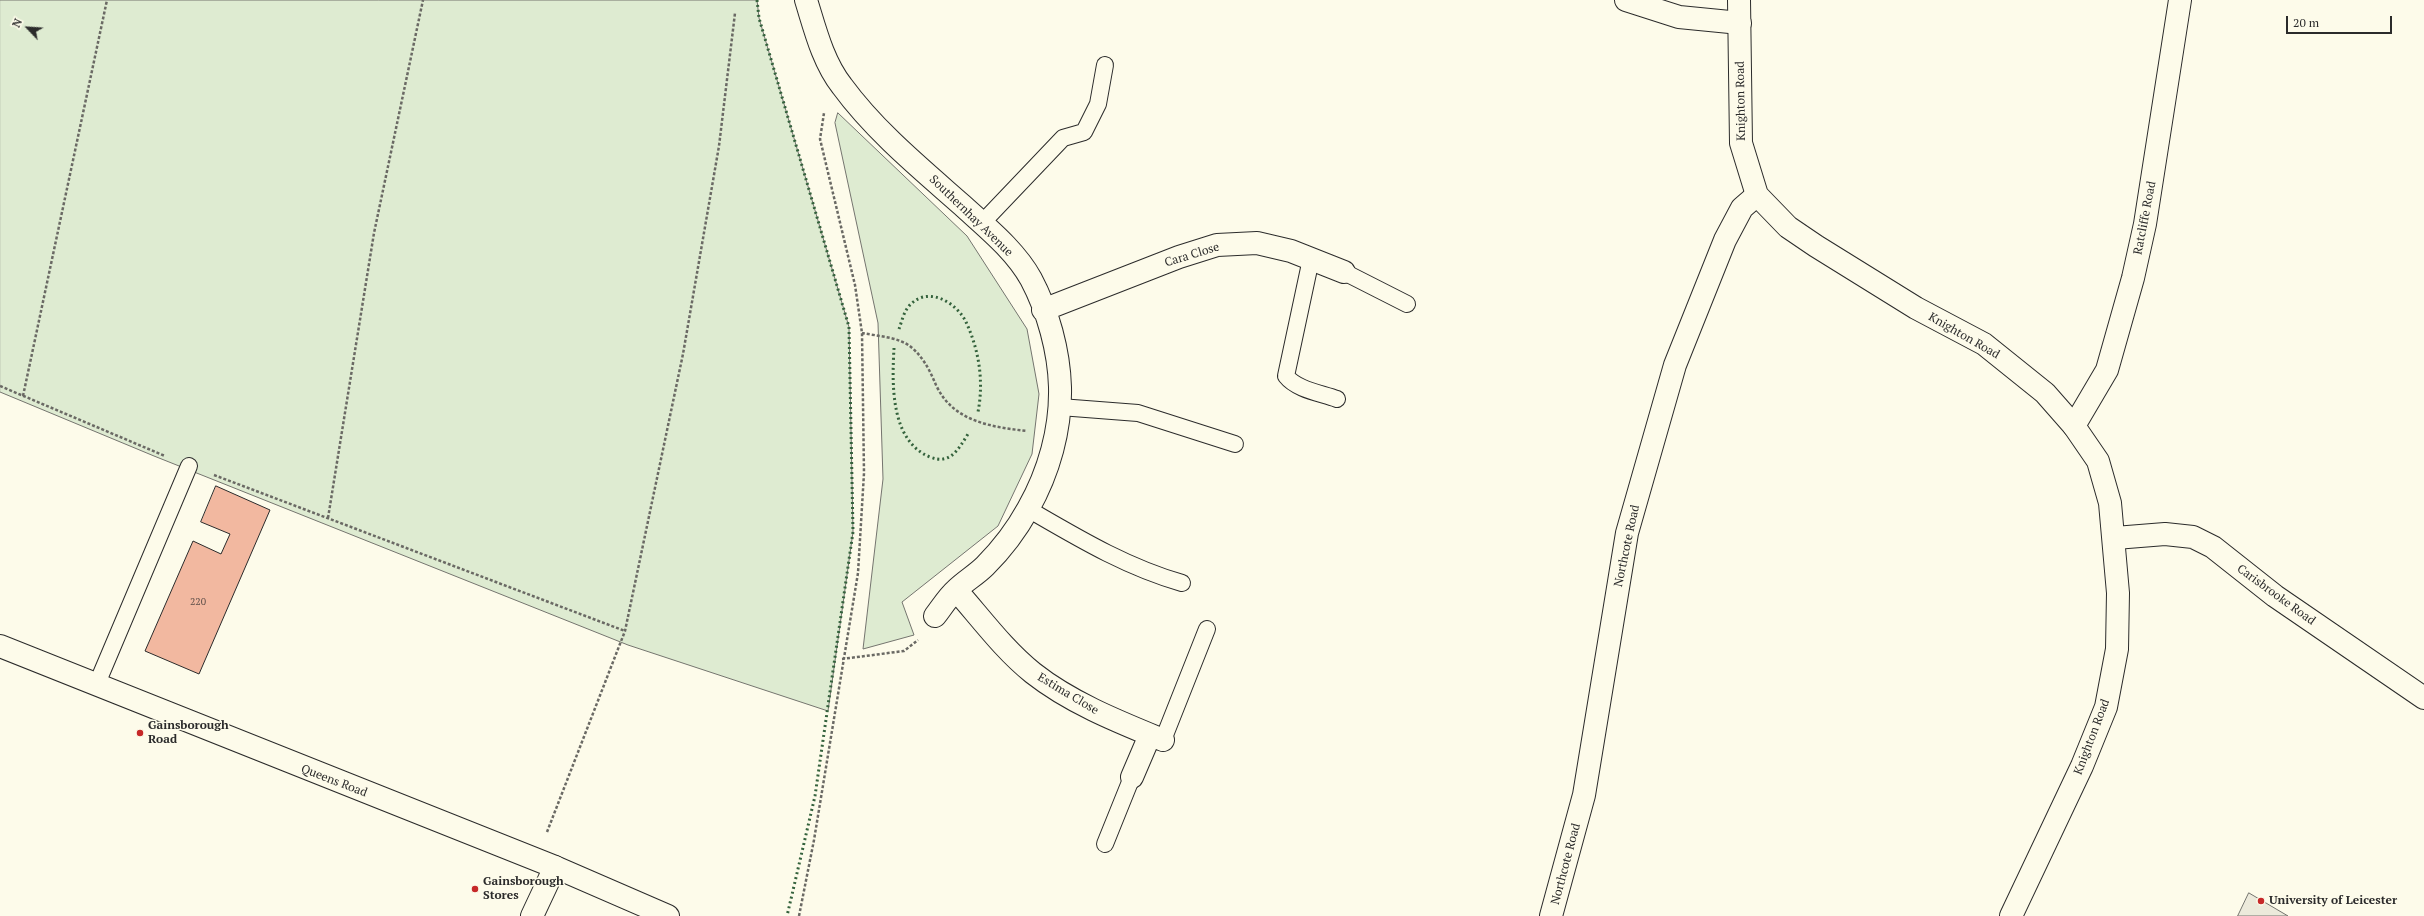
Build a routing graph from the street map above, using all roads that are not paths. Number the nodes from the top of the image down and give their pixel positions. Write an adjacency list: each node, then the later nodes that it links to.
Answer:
1 (806, 0): 8 (street, Southernhay Avenue)
2 (1626, 0): 5 (street)
3 (1739, 0): 5 (street, Knighton Road)
4 (2180, 0): 15 (street, Ratcliffe Road)
5 (1740, 23): 7 (street, Knighton Road)
6 (1105, 66): 8 (lane)
7 (1757, 195): 15 (street, Knighton Road); 33 (street, Northcote Road)
8 (982, 223): 12 (street, Southernhay Avenue)
9 (1311, 259): 10 (street, Cara Close); 12 (street, Cara Close); 13 (lane)
10 (1344, 272): 11 (lane)
11 (1407, 304)
12 (1043, 310): 14 (street, Southernhay Avenue)
13 (1337, 399)
14 (1060, 407): 16 (lane); 18 (street, Southernhay Avenue)
15 (2074, 426): 19 (street, Knighton Road)
16 (1235, 444)
17 (189, 466): 25 (lane)
18 (1028, 509): 20 (lane); 21 (street, Southernhay Avenue)
19 (2114, 538): 26 (street, Carisbrooke Road); 34 (street, Knighton Road)
20 (1182, 583)
21 (956, 590): 22 (street, Southernhay Avenue); 27 (street, Estima Close)
22 (935, 616)
23 (1207, 629): 27 (lane)
24 (0, 646): 25 (street, Queens Road)
25 (96, 686): 30 (street, Queens Road)
26 (2424, 698)
27 (1157, 738): 28 (street)
28 (1132, 777): 29 (lane)
29 (1105, 844)
30 (546, 863): 31 (street); 32 (street, Queens Road)
31 (532, 916)
32 (668, 916)
33 (1551, 916)
34 (2011, 916)

